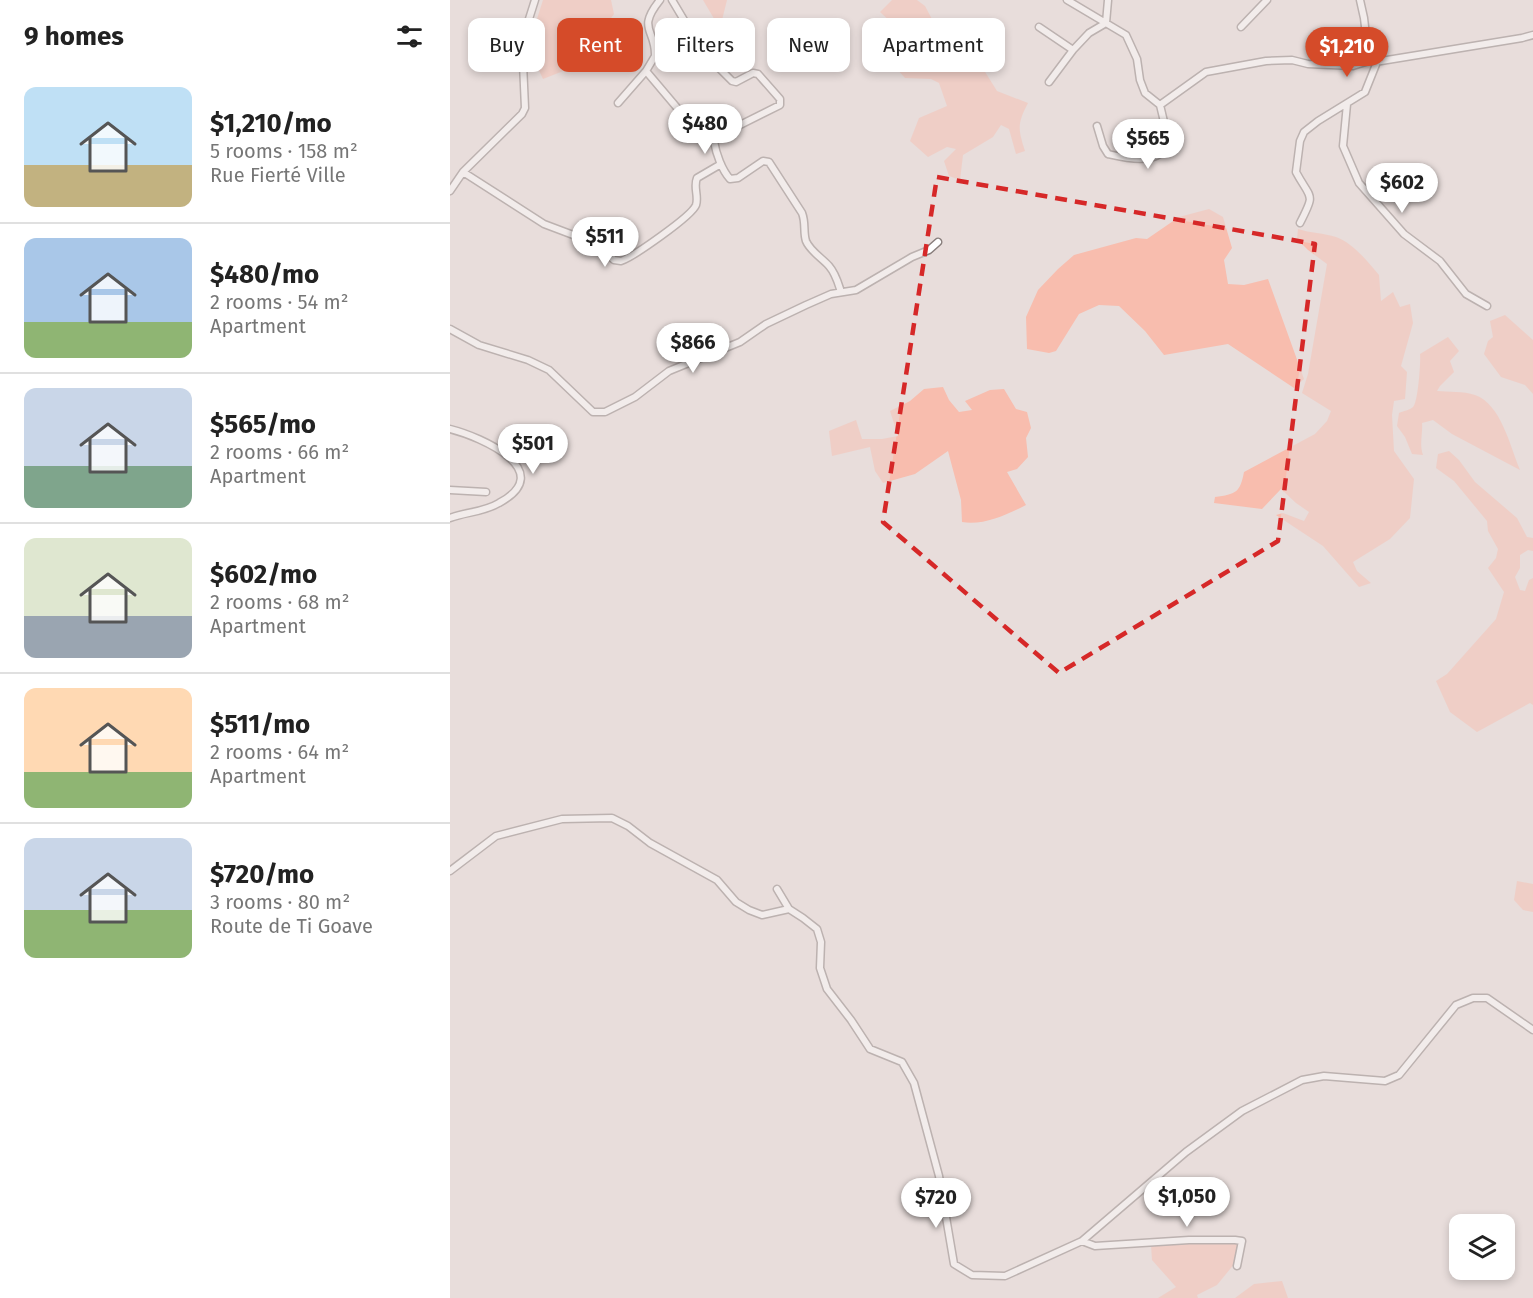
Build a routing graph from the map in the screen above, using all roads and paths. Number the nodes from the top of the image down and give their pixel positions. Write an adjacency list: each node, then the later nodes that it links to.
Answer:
1 (535, 0): 23 (street)
2 (660, 0): 15 (street)
3 (672, 0): 21 (street)
4 (1067, 0): 8 (street)
5 (1108, 0): 8 (street)
6 (1267, 0): 10 (street)
7 (1360, 0): 13 (street)
8 (1106, 23): 12 (street); 18 (street)
9 (1039, 27): 12 (street)
10 (1241, 27)
11 (1533, 34): 14 (street)
12 (1073, 50): 16 (street)
13 (1369, 61): 14 (street); 18 (street)
14 (1377, 62): 19 (street)
15 (646, 71): 17 (street); 21 (street)
16 (1049, 82)
17 (618, 103)
18 (1160, 105): 20 (street)
19 (1347, 105): 25 (street); 28 (street)
20 (1097, 126)
21 (715, 138): 22 (street)
22 (721, 164): 23 (street); 27 (street)
23 (463, 172): 24 (street)
24 (450, 191)
25 (1300, 223)
26 (938, 242): 27 (street)
27 (842, 292): 29 (street)
28 (1487, 306)
29 (450, 329)
30 (450, 429): 33 (street)
31 (450, 490): 32 (street)
32 (486, 492)
33 (450, 518)
34 (450, 871): 36 (street)
35 (777, 889): 36 (street)
36 (789, 909): 38 (street)
37 (1533, 1030): 38 (street)
38 (1082, 1241): 39 (street)
39 (1237, 1266)

